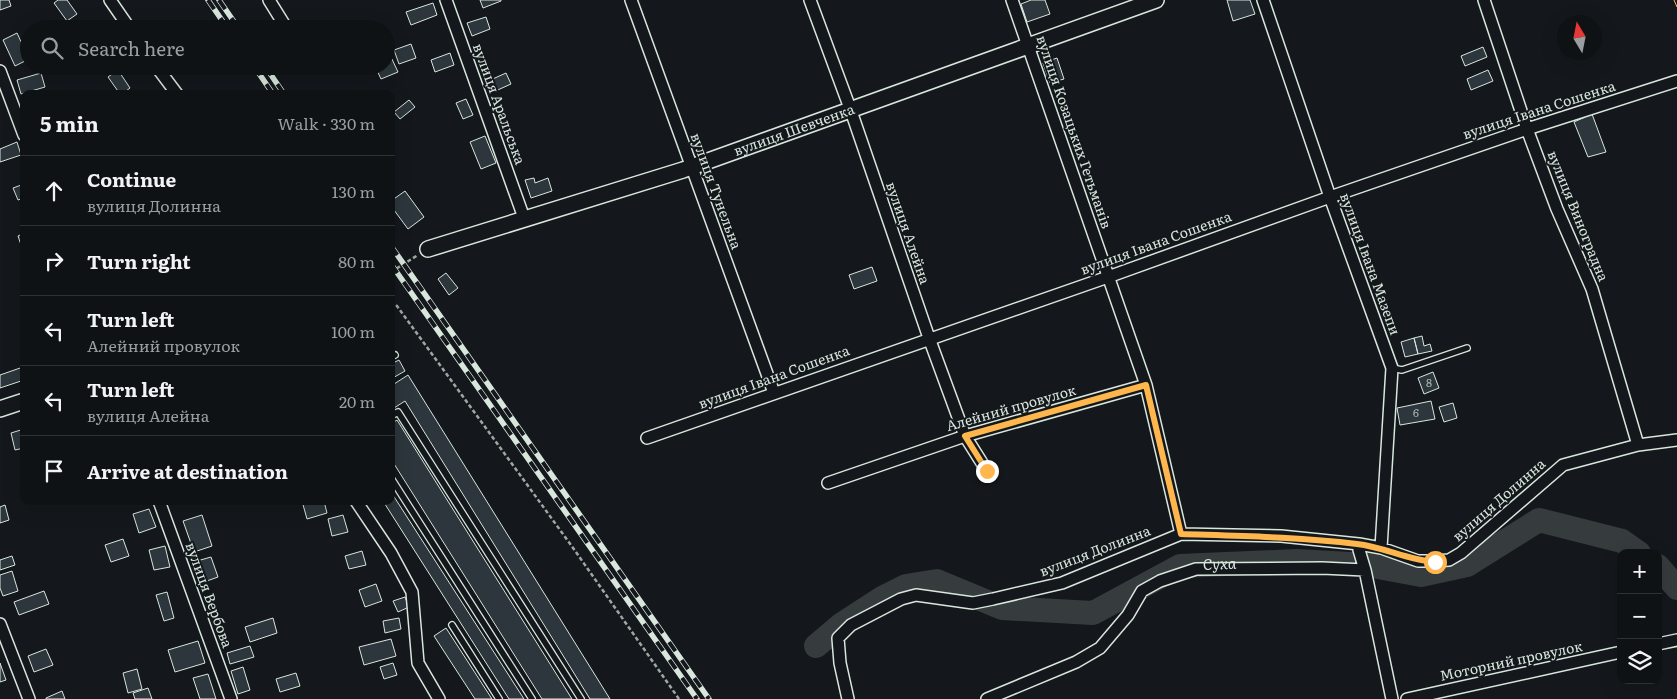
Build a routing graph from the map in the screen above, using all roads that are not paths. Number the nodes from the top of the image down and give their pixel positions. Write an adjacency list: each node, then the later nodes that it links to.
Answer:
1 (110, 0): 10 (street)
2 (268, 0): 11 (street)
3 (446, 0): 22 (street, вулиця Аральська)
4 (630, 0): 20 (street, вулиця Тунельна)
5 (810, 0): 17 (street, вулиця Алейна)
6 (1012, 0): 12 (street, вулиця Козацьких Гетьманів)
7 (1156, 0): 12 (street, вулиця Шевченка)
8 (1262, 0): 21 (street, вулиця Івана Мазепи)
9 (1484, 0): 19 (street, вулиця Виноградна)
10 (124, 20)
11 (281, 20)
12 (1029, 46): 17 (street, вулиця Шевченка); 24 (street, вулиця Козацьких Гетьманів)
13 (0, 71): 18 (street)
14 (163, 75): 16 (street)
15 (1677, 81): 19 (street, вулиця Івана Сошенка)
16 (174, 90)
17 (851, 111): 20 (street, вулиця Шевченка); 25 (street, вулиця Алейна)
18 (20, 124)
19 (1527, 129): 21 (street, вулиця Івана Сошенка); 36 (street, вулиця Виноградна)
20 (691, 167): 22 (street, вулиця Шевченка); 29 (street, вулиця Тунельна)
21 (1330, 197): 24 (street, вулиця Івана Сошенка); 27 (street, вулиця Івана Мазепи)
22 (524, 218): 23 (street, вулиця Шевченка)
23 (428, 249)
24 (1108, 277): 25 (street, вулиця Івана Сошенка); 28 (street, вулиця Козацьких Гетьманів)
25 (928, 338): 29 (street, вулиця Івана Сошенка); 33 (street, вулиця Алейна)
26 (1467, 348): 27 (lane)
27 (1392, 368): 44 (street, вулиця Івана Мазепи)
28 (1146, 385): 33 (street, Алейний провулок); 42 (street, вулиця Козацьких Гетьманів)
29 (774, 393): 34 (street, вулиця Івана Сошенка)
30 (20, 402): 31 (street)
31 (0, 409)
32 (395, 414): 56 (lane)
33 (965, 436): 37 (street, вулиця Алейна); 38 (street, Алейний провулок)
34 (647, 438)
35 (1677, 440): 36 (street, вулиця Долинна)
36 (1638, 445): 44 (street, вулиця Долинна)
37 (987, 471)
38 (828, 483)
39 (395, 484): 55 (lane)
40 (160, 505): 52 (street, вулиця Вербова)
41 (359, 505): 53 (street)
42 (1181, 534): 43 (street, вулиця Долинна); 57 (street, вулиця Долинна)
43 (1359, 547): 44 (street, вулиця Долинна); 45 (street)
44 (1381, 548)
45 (1365, 570): 58 (street); 59 (street)
46 (0, 624): 51 (street)
47 (452, 625): 54 (lane)
48 (1677, 640): 49 (street)
49 (1662, 643)
50 (1617, 653): 60 (street, Моторний провулок)
51 (29, 699)
52 (231, 699)
53 (439, 699)
54 (499, 699)
55 (532, 699)
56 (581, 699)
57 (848, 699)
58 (987, 699)
59 (1392, 699)
60 (1407, 699)

